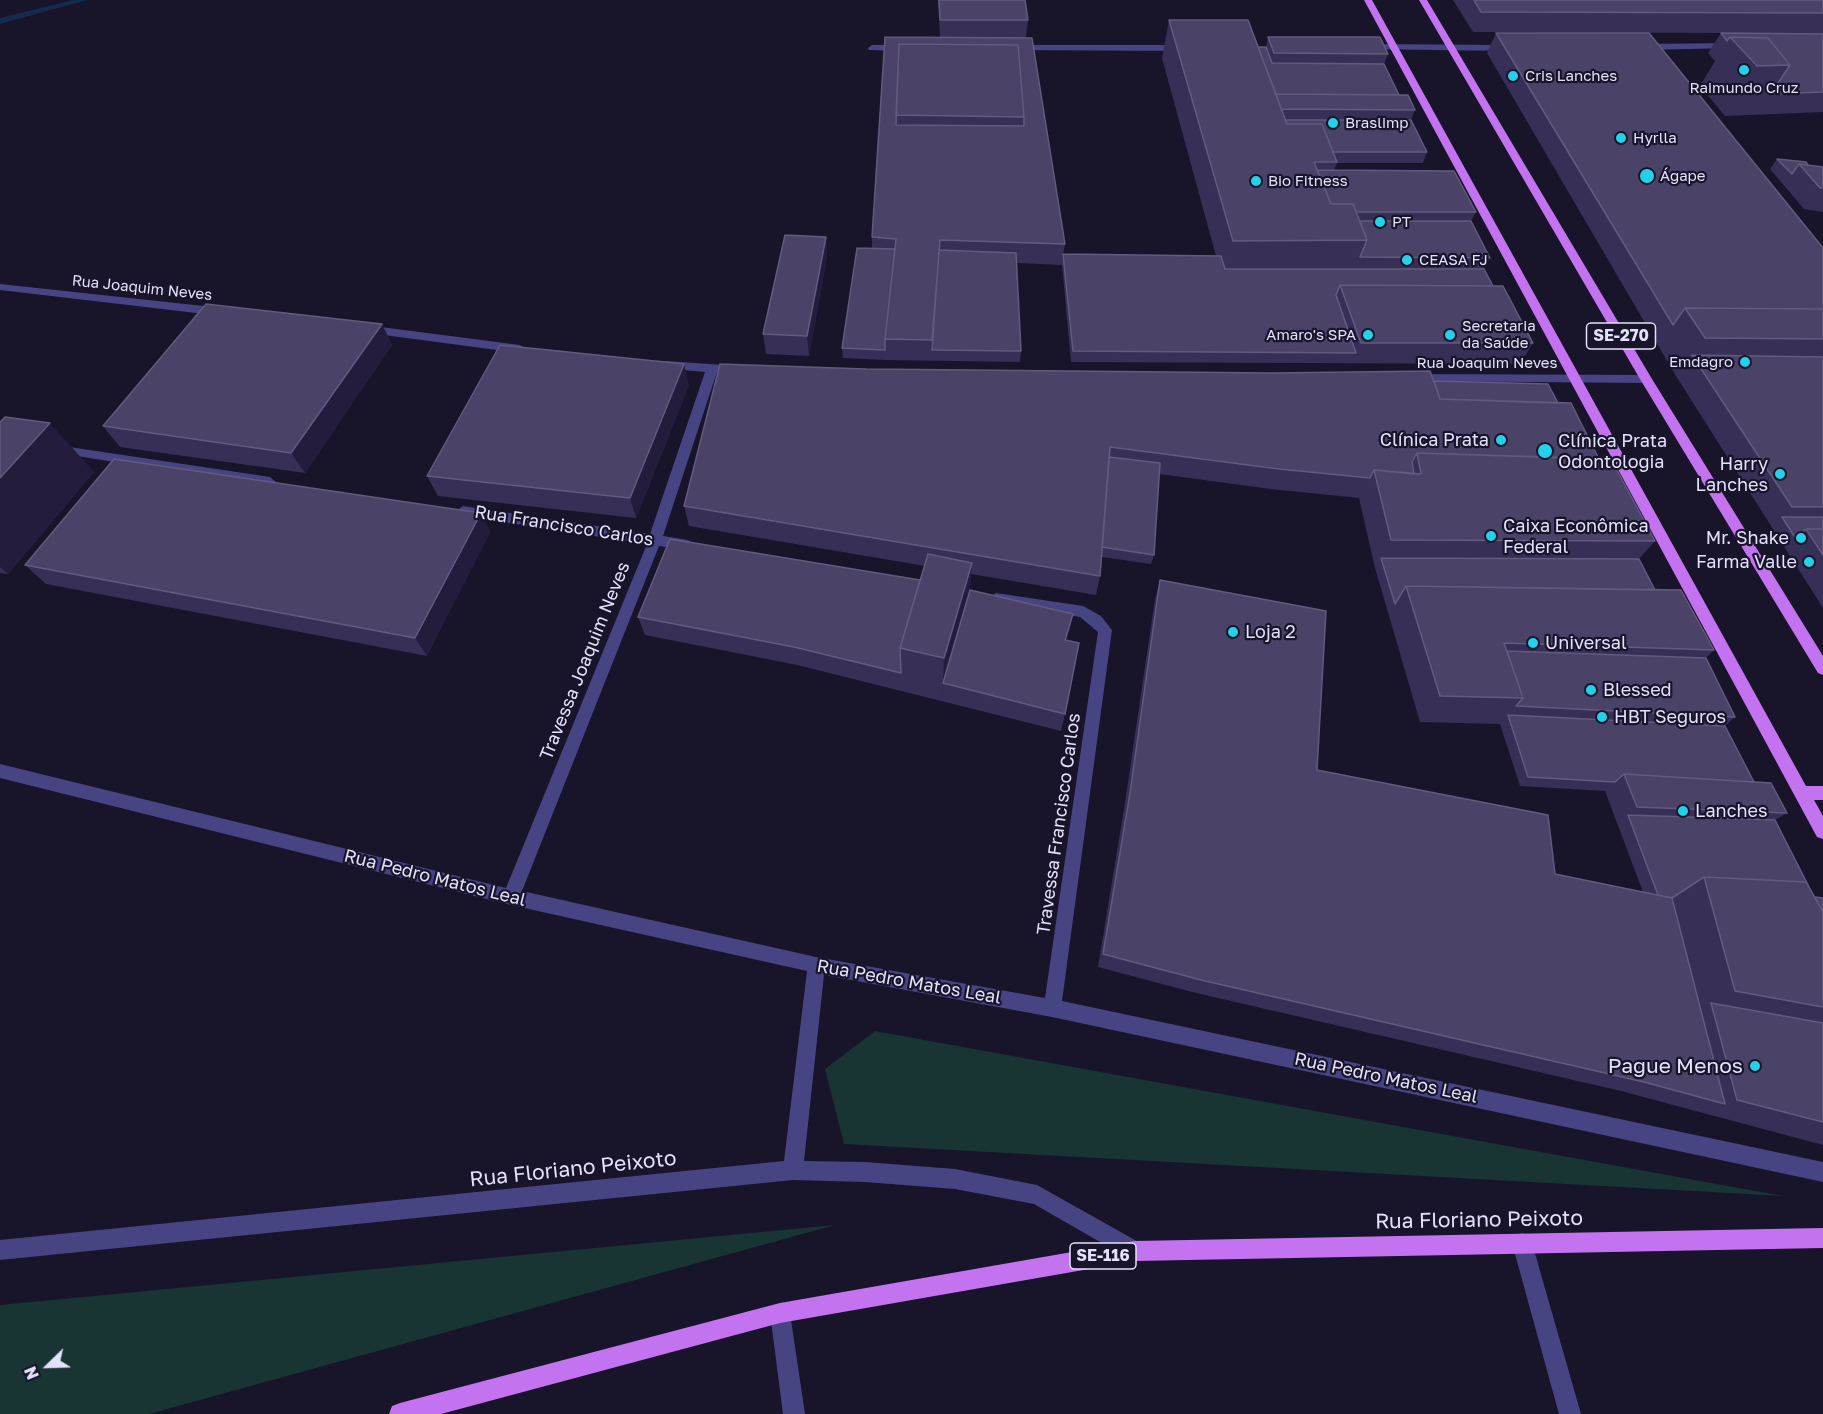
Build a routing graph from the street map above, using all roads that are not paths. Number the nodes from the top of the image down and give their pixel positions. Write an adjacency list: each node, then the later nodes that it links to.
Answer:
1 (1368, 0): 4 (main road, SE-270)
2 (1423, 0): 12 (main road, SE-270)
3 (1739, 46): 6 (street)
4 (1393, 47): 11 (street); 12 (street); 23 (main road, SE-270)
5 (1631, 47): 6 (street)
6 (1643, 47): 14 (street)
7 (872, 48): 8 (street)
8 (919, 48)
9 (1002, 48): 10 (street)
10 (1192, 48)
11 (1358, 48)
12 (1452, 48): 13 (street); 24 (main road, SE-270)
13 (1524, 48)
14 (1651, 56)
15 (0, 287): 16 (street, Rua Joaquim Neves)
16 (231, 313)
17 (347, 326): 18 (street)
18 (533, 350)
19 (656, 364): 20 (street)
20 (712, 369): 21 (street); 28 (street, Travessa Joaquim Neves)
21 (747, 371)
22 (1394, 378): 23 (street, Rua Joaquim Neves)
23 (1573, 378): 24 (street, Rua Joaquim Neves); 33 (main road, SE-270)
24 (1646, 379): 31 (main road, SE-270)
25 (47, 448): 26 (street)
26 (281, 483)
27 (444, 508): 28 (street, Rua Francisco Carlos)
28 (655, 540): 29 (street, Rua Francisco Carlos); 36 (street, Travessa Joaquim Neves)
29 (701, 548)
30 (979, 595): 38 (street, Travessa Francisco Carlos)
31 (1823, 669)
32 (0, 771): 36 (street, Rua Pedro Matos Leal)
33 (1802, 793): 34 (main road); 35 (main road, SE-270)
34 (1823, 793)
35 (1823, 832)
36 (512, 897): 37 (street, Rua Pedro Matos Leal)
37 (816, 965): 38 (street, Rua Pedro Matos Leal); 39 (street)
38 (1052, 1008): 40 (street, Rua Pedro Matos Leal)
39 (793, 1170): 43 (street, Rua Floriano Peixoto); 44 (street, Rua Floriano Peixoto)
40 (1823, 1172)
41 (1823, 1238): 42 (main road, Rua Floriano Peixoto / SE-116)
42 (1522, 1243): 44 (main road, Rua Floriano Peixoto / SE-116); 48 (street)
43 (0, 1250)
44 (1135, 1251): 45 (main road, Rua Floriano Peixoto / SE-116)
45 (780, 1313): 46 (main road, Rua Floriano Peixoto / SE-116); 47 (street)
46 (400, 1414)
47 (794, 1414)
48 (1570, 1414)

